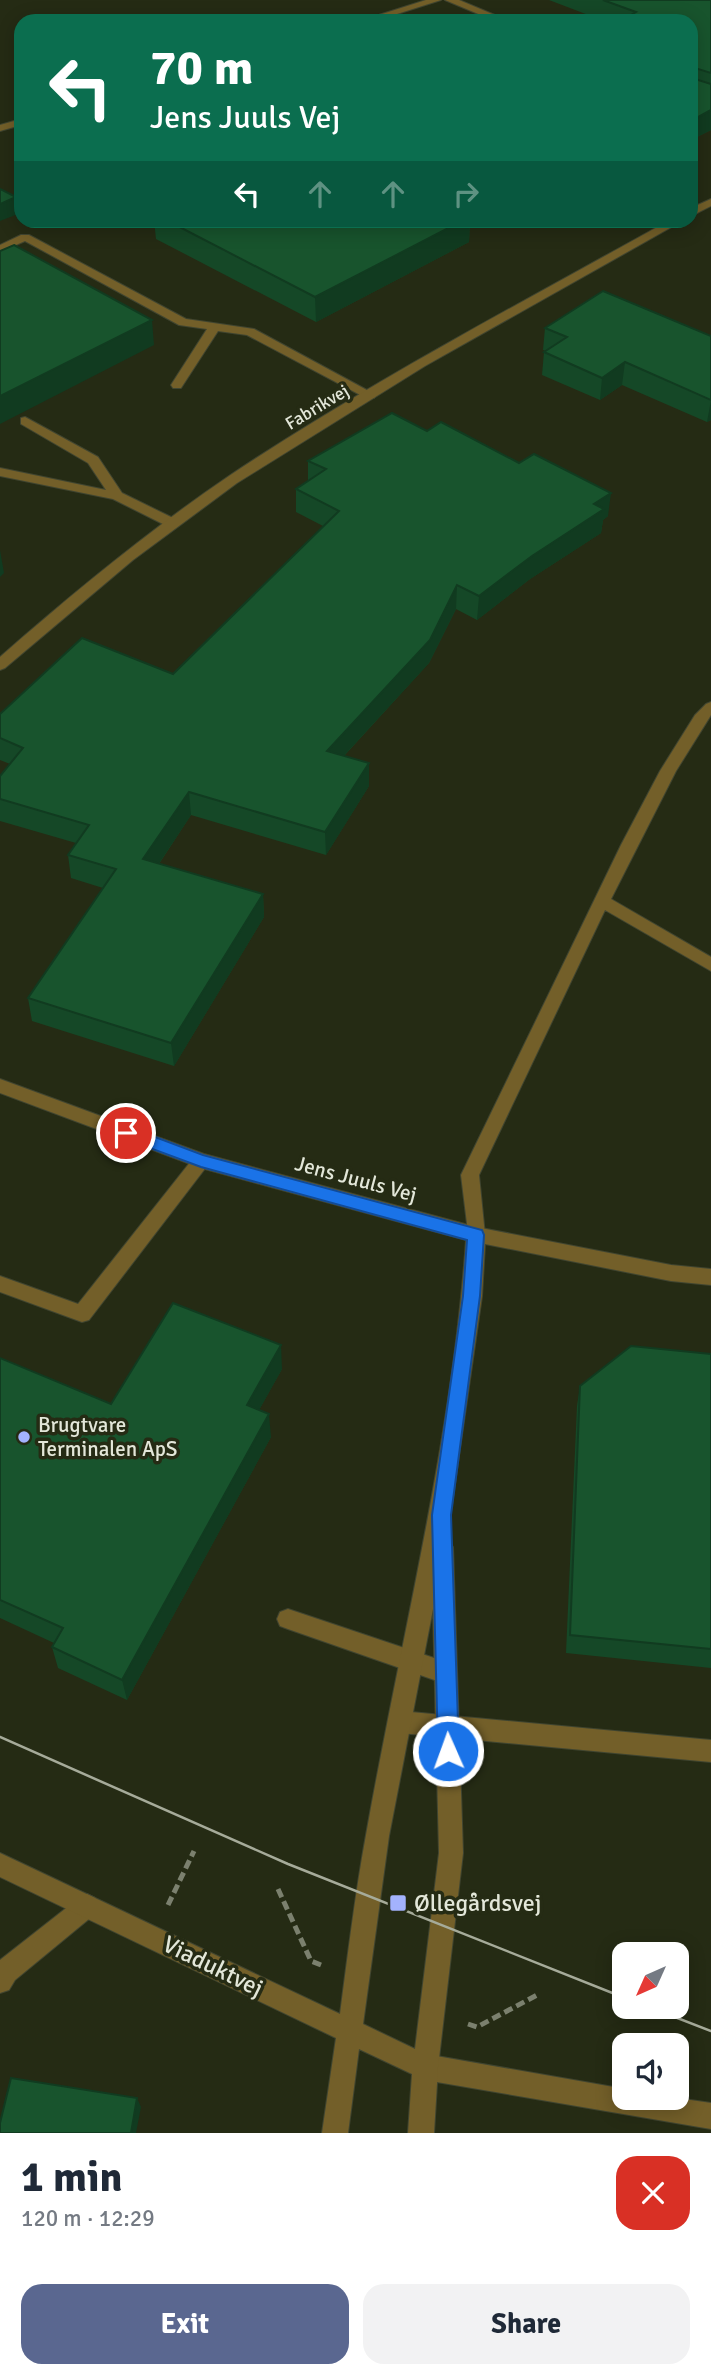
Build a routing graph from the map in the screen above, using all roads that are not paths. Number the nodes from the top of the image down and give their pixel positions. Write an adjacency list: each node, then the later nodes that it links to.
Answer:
1 (436, 0): 3 (street)
2 (450, 0): 4 (street)
3 (389, 14)
4 (486, 14)
5 (665, 228): 9 (street, Fabrikvej)
6 (0, 249): 7 (street)
7 (214, 327): 8 (street); 9 (street)
8 (177, 385)
9 (370, 395): 13 (street, Fabrikvej)
10 (25, 421): 12 (street)
11 (0, 472): 12 (street)
12 (117, 496): 13 (street)
13 (172, 523): 14 (street, Fabrikvej)
14 (0, 665)
15 (711, 707): 16 (street)
16 (602, 901): 17 (street); 20 (street)
17 (711, 965)
18 (0, 1086): 19 (street, Jens Juuls Vej)
19 (201, 1161): 20 (street, Jens Juuls Vej); 22 (street)
20 (476, 1235): 21 (street, Jens Juuls Vej); 23 (street)
21 (711, 1277)
22 (0, 1284)
23 (441, 1515): 25 (street); 26 (street)
24 (288, 1619): 25 (street)
25 (411, 1661): 26 (street); 27 (street)
26 (446, 1673): 28 (street)
27 (400, 1722): 28 (street); 33 (street)
28 (448, 1726): 29 (street); 34 (street)
29 (711, 1751)
30 (0, 1865): 31 (street, Viaduktvej)
31 (87, 1906): 32 (street); 33 (street, Viaduktvej)
32 (2, 1974)
33 (349, 2032): 34 (street, Viaduktvej); 36 (street)
34 (425, 2067): 35 (street, Viaduktvej); 37 (street)
35 (711, 2116)
36 (335, 2133)
37 (421, 2133)

